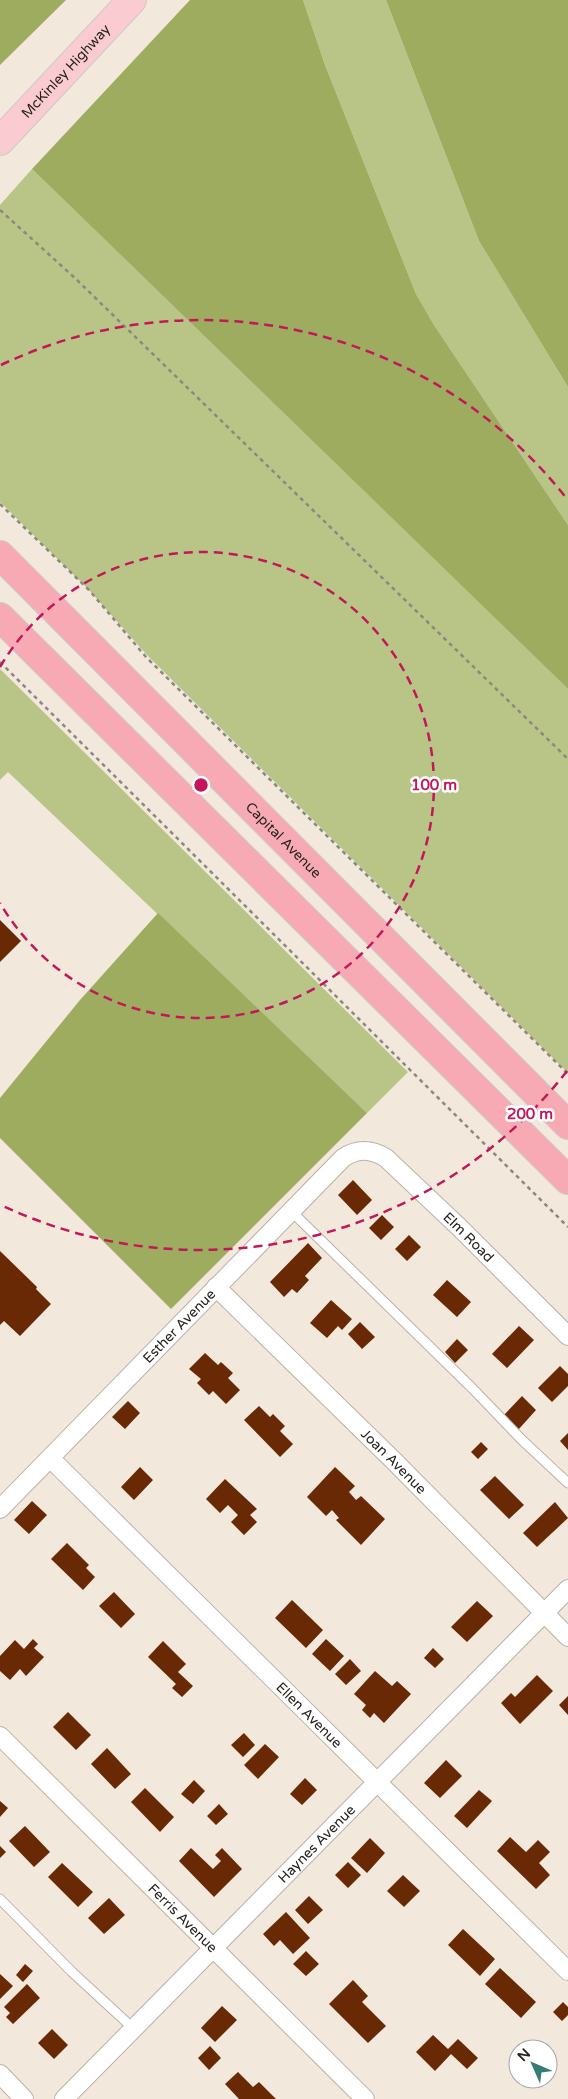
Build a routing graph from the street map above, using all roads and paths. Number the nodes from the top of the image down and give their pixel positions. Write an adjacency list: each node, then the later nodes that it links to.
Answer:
1 (132, 0): 2 (main road, McKinley Highway)
2 (0, 141)
3 (0, 210): 8 (path)
4 (0, 504): 9 (path)
5 (0, 555): 10 (highway, Capital Avenue)
6 (0, 617): 12 (highway)
7 (0, 662): 14 (path)
8 (568, 759)
9 (568, 1074)
10 (568, 1125)
11 (362, 1150): 13 (street, Esther Avenue); 16 (street, Elm Road)
12 (568, 1180)
13 (291, 1212): 15 (street, Esther Avenue); 18 (lane)
14 (568, 1227)
15 (216, 1287): 17 (street, Esther Avenue); 21 (street, Joan Avenue)
16 (568, 1336)
17 (50, 1458): 19 (street, Esther Avenue); 24 (street, Ellen Avenue)
18 (568, 1482)
19 (0, 1509)
20 (568, 1589): 21 (street, Haynes Avenue)
21 (544, 1612): 22 (street, Joan Avenue); 24 (street, Haynes Avenue)
22 (568, 1637)
23 (0, 1736): 26 (street, Ferris Avenue)
24 (376, 1781): 26 (street, Haynes Avenue); 27 (street, Ellen Avenue)
25 (0, 1899): 28 (lane)
26 (213, 1948): 28 (street, Haynes Avenue); 32 (street, Ferris Avenue)
27 (568, 1971)
28 (134, 2029): 31 (street, Haynes Avenue)
29 (0, 2074): 30 (street)
30 (24, 2099)
31 (64, 2099)
32 (365, 2099)

